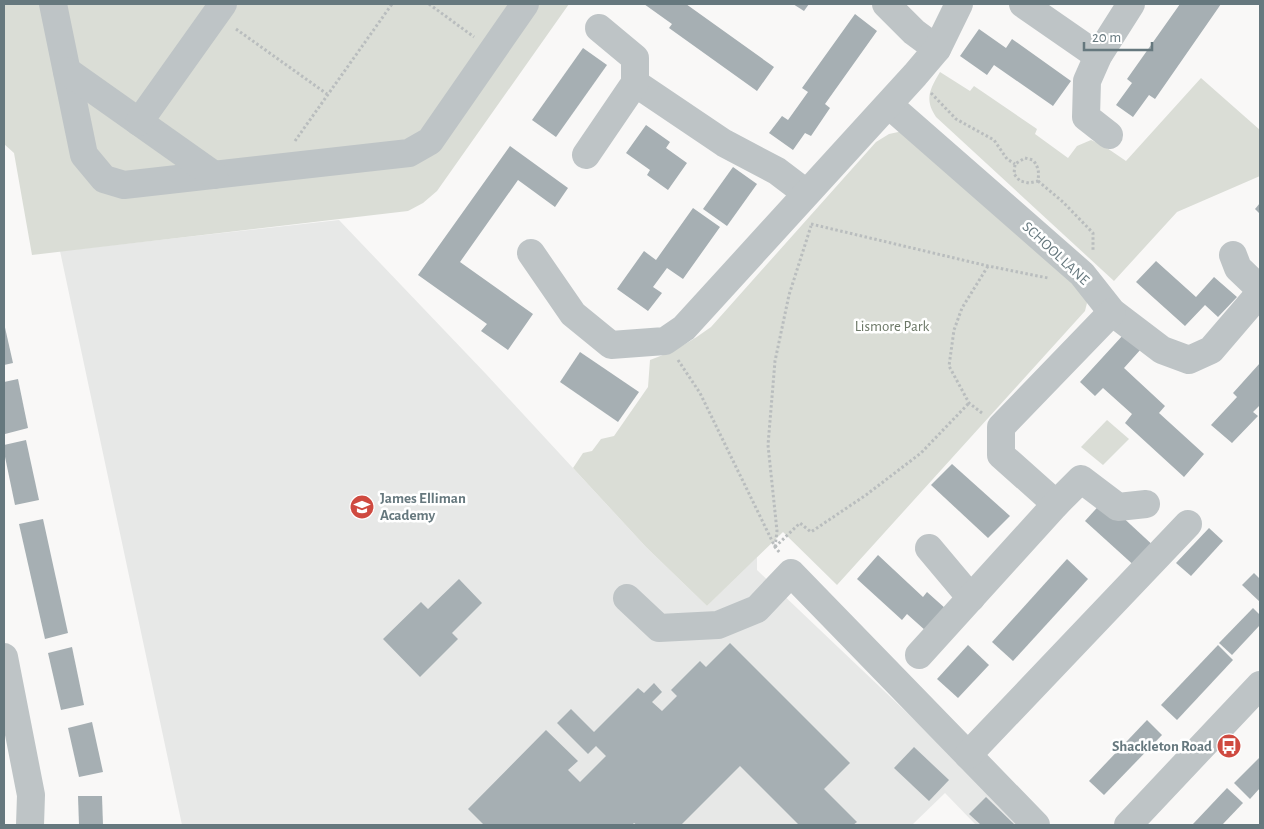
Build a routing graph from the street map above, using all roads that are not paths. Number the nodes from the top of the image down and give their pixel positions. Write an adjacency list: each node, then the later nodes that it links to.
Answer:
1 (53, 4): 11 (street)
2 (525, 4): 17 (street)
3 (886, 4): 9 (street)
4 (959, 4): 9 (street)
5 (1023, 4): 10 (street)
6 (1131, 4): 10 (street)
7 (219, 9): 14 (street)
8 (599, 28): 12 (street)
9 (937, 49): 13 (street)
10 (1098, 56): 15 (street)
11 (67, 71): 14 (street); 17 (street)
12 (635, 83): 16 (street); 18 (street)
13 (889, 105): 18 (street); 23 (street, SCHOOL LANE)
14 (139, 122): 17 (street)
15 (1109, 135)
16 (586, 155)
17 (214, 175)
18 (806, 193): 19 (street)
19 (531, 253)
20 (1233, 255): 21 (street)
21 (1260, 289)
22 (1260, 293): 23 (street, SCHOOL LANE)
23 (1112, 312): 24 (street)
24 (1056, 504): 25 (street); 29 (street)
25 (1146, 504)
26 (1188, 524): 34 (street)
27 (929, 548): 29 (street)
28 (627, 598): 34 (street)
29 (972, 598): 30 (street)
30 (918, 655)
31 (4, 657): 33 (street)
32 (1260, 685): 37 (street)
33 (10, 715): 35 (street)
34 (968, 755): 36 (street)
35 (30, 825)
36 (1036, 825)
37 (1128, 825)

